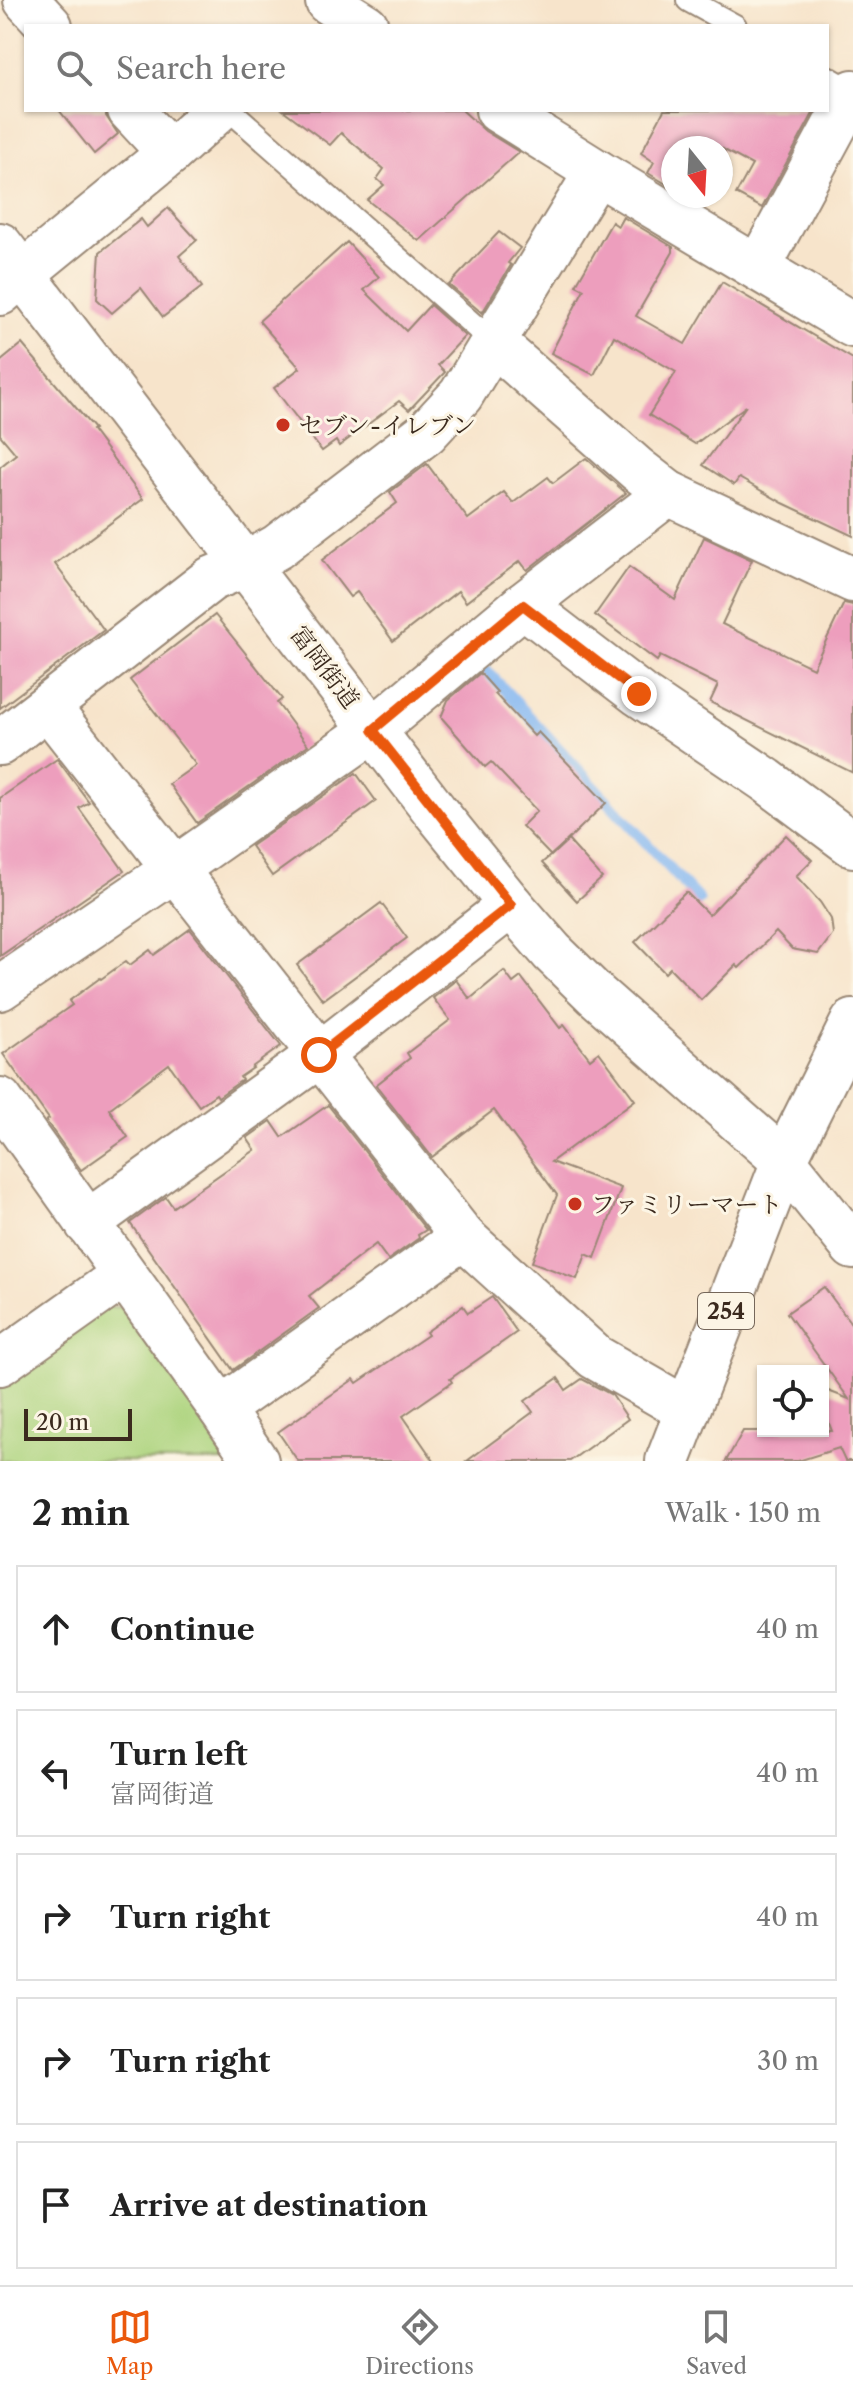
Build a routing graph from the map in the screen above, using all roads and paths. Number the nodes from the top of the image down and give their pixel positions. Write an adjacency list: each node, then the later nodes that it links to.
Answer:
1 (26, 0): 4 (main road)
2 (688, 0): 6 (lane)
3 (322, 7): 5 (main road)
4 (48, 24)
5 (361, 24)
6 (731, 24)
7 (829, 78): 8 (lane)
8 (853, 92): 15 (main road)
9 (132, 112): 13 (main road)
10 (216, 112): 13 (main road)
11 (232, 112): 18 (lane)
12 (501, 112): 14 (main road)
13 (170, 153): 16 (main road)
14 (597, 172): 15 (main road); 18 (main road)
15 (758, 268): 17 (main road)
16 (7, 271): 20 (main road, 富岡街道)
17 (853, 325)
18 (494, 343): 19 (main road); 20 (main road)
19 (668, 493): 21 (main road); 22 (main road)
20 (247, 564): 23 (main road); 24 (main road, 富岡街道)
21 (853, 580)
22 (523, 605): 24 (main road); 26 (main road)
23 (48, 707): 25 (main road); 27 (main road)
24 (373, 730): 27 (main road); 28 (main road, 富岡街道)
25 (0, 743)
26 (853, 845)
27 (175, 869): 29 (main road); 31 (main road)
28 (511, 905): 31 (main road); 33 (main road, 富岡街道)
29 (0, 988)
30 (853, 1022): 33 (main road, 254)
31 (319, 1055): 34 (main road); 35 (main road)
32 (0, 1100): 34 (main road)
33 (784, 1161): 36 (main road, 富岡街道); 40 (main road, 254)
34 (87, 1223): 37 (main road)
35 (463, 1237): 39 (main road); 40 (main road)
36 (853, 1247)
37 (124, 1275): 38 (main road); 39 (main road)
38 (0, 1363)
39 (221, 1409): 41 (main road)
40 (687, 1410): 42 (main road, 254)
41 (256, 1461)
42 (668, 1461)

